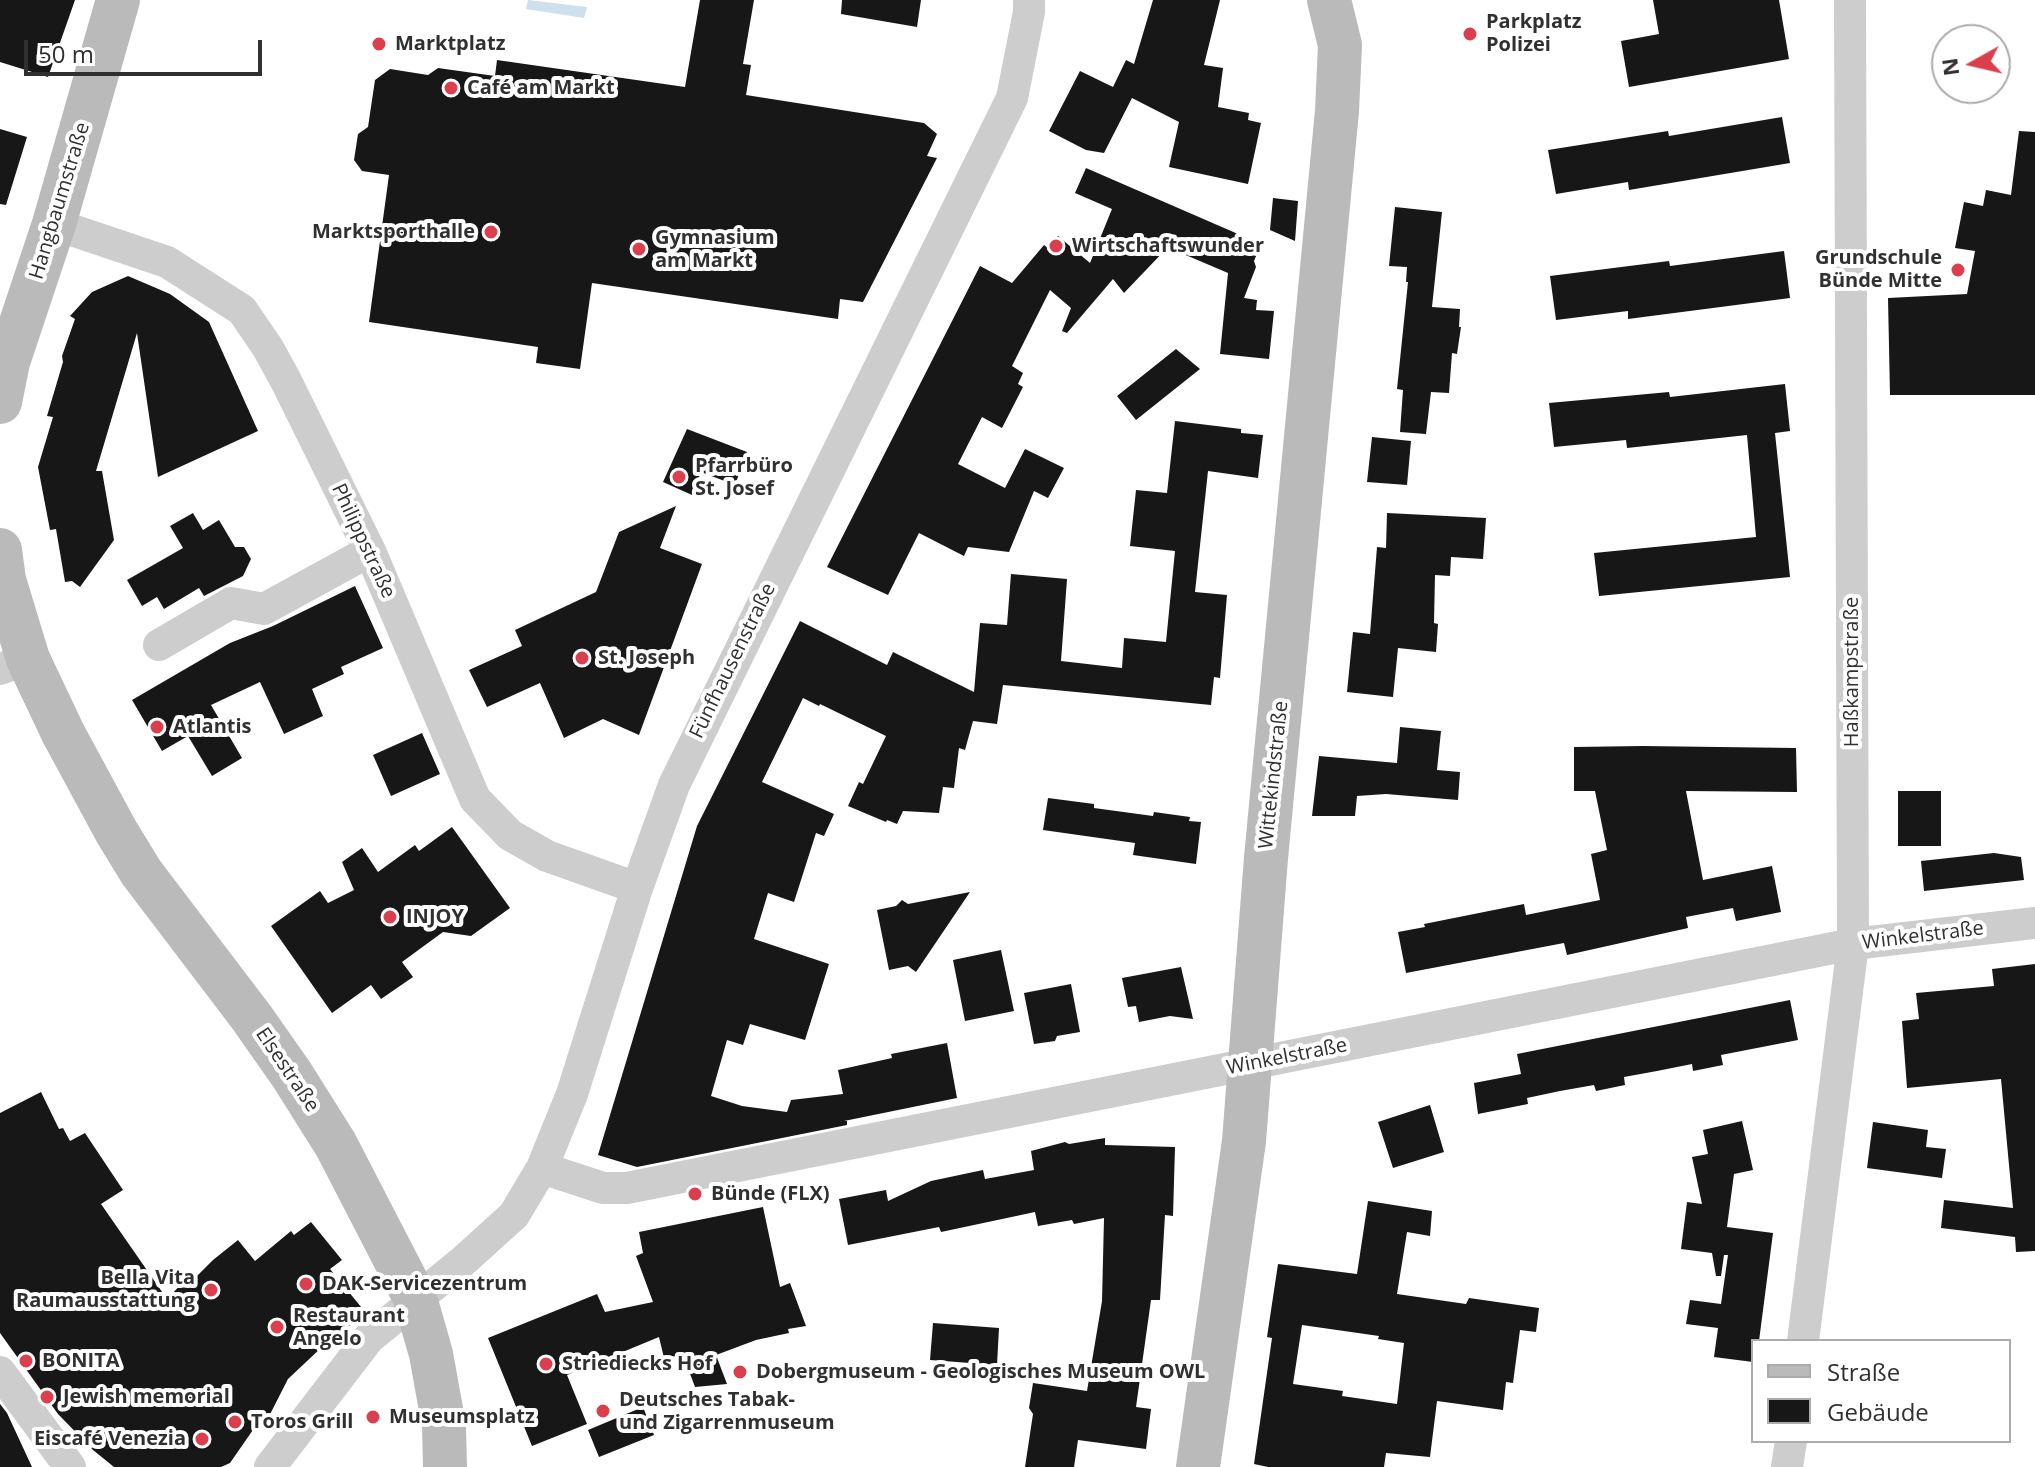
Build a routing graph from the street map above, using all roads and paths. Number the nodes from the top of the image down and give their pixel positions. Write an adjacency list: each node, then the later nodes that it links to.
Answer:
1 (118, 0): 7 (main road, Hangbaumstraße)
2 (1029, 0): 13 (street, Fünfhausenstraße)
3 (1298, 0): 6 (main road, Wittekindstraße)
4 (1329, 0): 6 (main road, Wittekindstraße)
5 (1850, 0): 15 (street, Haßkampstraße)
6 (1337, 81): 16 (main road, Wittekindstraße)
7 (54, 224): 8 (main road, Hangbaumstraße); 10 (street, Philippstraße)
8 (0, 402)
9 (0, 550): 12 (main road)
10 (370, 551): 11 (street); 13 (street, Philippstraße)
11 (159, 645)
12 (14, 664): 18 (main road, Elsestraße)
13 (637, 888): 17 (street, Fünfhausenstraße)
14 (2035, 923): 15 (street, Winkelstraße)
15 (1853, 944): 16 (street, Winkelstraße); 19 (street, Haßkampstraße)
16 (1249, 1064): 17 (street, Winkelstraße); 25 (main road, Wittekindstraße)
17 (542, 1168): 18 (street, Fünfhausenstraße)
18 (415, 1298): 23 (street); 24 (main road, Elsestraße)
19 (1803, 1339)
20 (0, 1372): 22 (street)
21 (1791, 1443): 26 (street)
22 (70, 1467)
23 (270, 1467)
24 (445, 1467)
25 (1198, 1467)
26 (1787, 1467)

